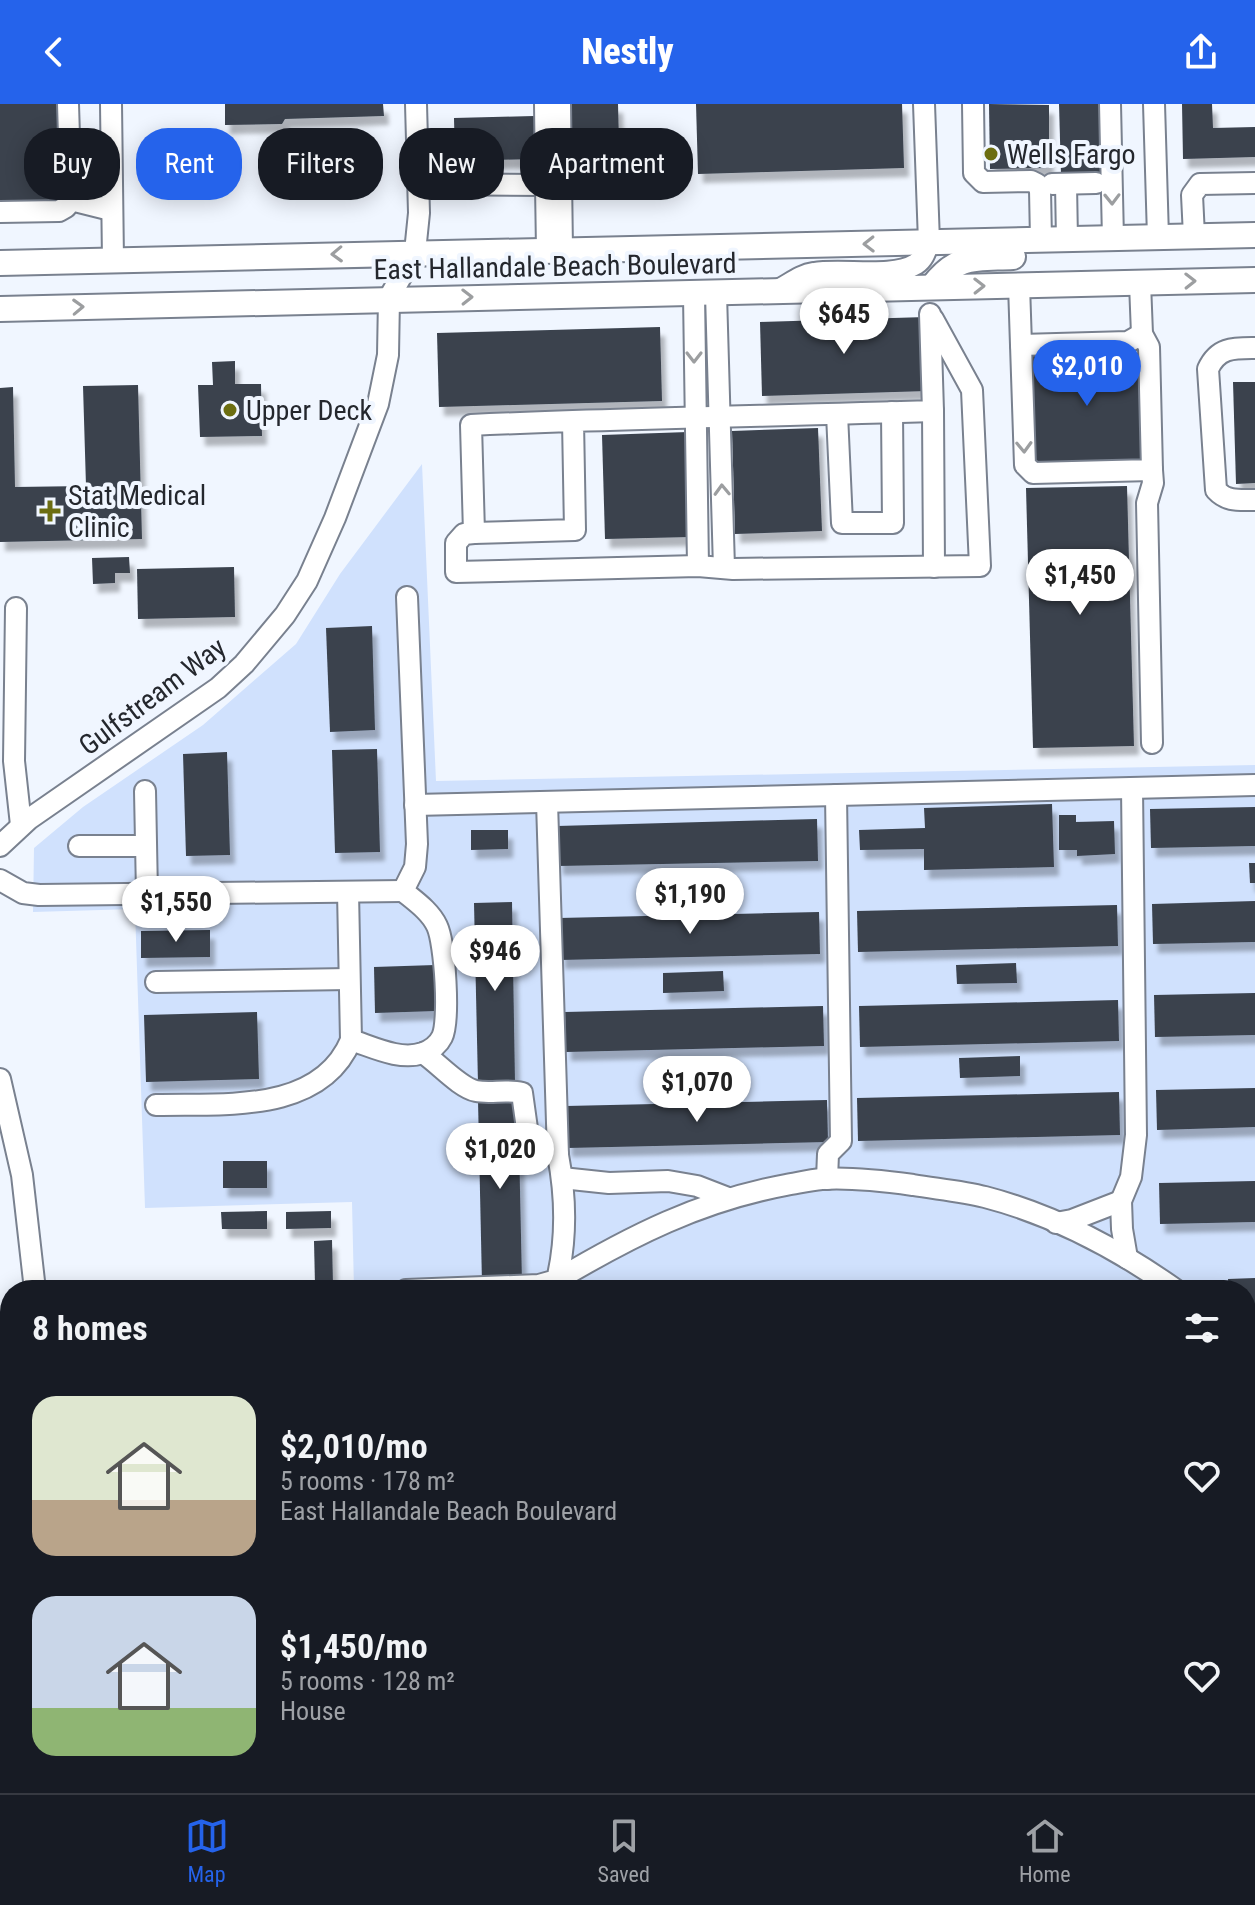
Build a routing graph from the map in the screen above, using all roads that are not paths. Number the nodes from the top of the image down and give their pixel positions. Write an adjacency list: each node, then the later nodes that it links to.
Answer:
1 (68, 104): 10 (street)
2 (111, 104): 19 (street)
3 (416, 104): 11 (street)
4 (545, 104): 12 (street)
5 (560, 104): 13 (street)
6 (924, 104): 27 (street)
7 (973, 104): 25 (street)
8 (1110, 104): 24 (street, one-way to 24)
9 (1154, 104): 23 (street)
10 (69, 128)
11 (417, 128)
12 (548, 128)
13 (558, 128)
14 (1096, 183): 26 (street)
15 (1255, 183): 22 (street)
16 (71, 200): 19 (street); 20 (street)
17 (419, 200): 29 (street)
18 (554, 200): 28 (street)
19 (111, 210): 30 (street)
20 (0, 212)
21 (1255, 235): 22 (main road, East Hallandale Beach Boulevard)
22 (1194, 236): 23 (main road, East Hallandale Beach Boulevard)
23 (1158, 237): 24 (main road, East Hallandale Beach Boulevard)
24 (1102, 239): 26 (main road, East Hallandale Beach Boulevard); 35 (main road)
25 (1041, 240): 26 (main road, East Hallandale Beach Boulevard); 27 (main road, East Hallandale Beach Boulevard)
26 (1067, 240)
27 (929, 242): 28 (main road, East Hallandale Beach Boulevard, one-way to 28); 36 (street)
28 (555, 250): 29 (main road, East Hallandale Beach Boulevard)
29 (415, 252): 30 (main road, East Hallandale Beach Boulevard, one-way to 30); 38 (street, Gulfstream Way)
30 (113, 260): 31 (main road, East Hallandale Beach Boulevard)
31 (0, 263)
32 (1255, 280): 33 (main road, East Hallandale Beach Boulevard, one-way to 32)
33 (1140, 283): 34 (main road, East Hallandale Beach Boulevard); 41 (street)
34 (1019, 285): 35 (main road, East Hallandale Beach Boulevard, one-way to 34); 42 (street)
35 (932, 287): 36 (main road, East Hallandale Beach Boulevard); 40 (street)
36 (771, 293): 37 (main road, East Hallandale Beach Boulevard)
37 (705, 294): 38 (main road, East Hallandale Beach Boulevard, one-way to 37); 47 (street); 48 (street, one-way to 48)
38 (389, 298): 39 (main road, East Hallandale Beach Boulevard, one-way to 38); 65 (street, Gulfstream Way)
39 (0, 309)
40 (930, 314): 44 (street); 54 (street)
41 (1142, 334): 42 (street); 50 (street)
42 (1021, 345): 50 (street, one-way to 50)
43 (1255, 348): 51 (street)
44 (933, 411): 45 (street); 54 (street)
45 (892, 412): 46 (street); 46 (street)
46 (837, 414): 47 (street)
47 (720, 418): 48 (street); 55 (street, one-way to 47)
48 (694, 420): 49 (street); 53 (street)
49 (573, 421): 52 (street); 52 (street)
50 (1152, 470): 58 (street)
51 (1255, 500)
52 (474, 533): 53 (street)
53 (698, 566): 55 (street)
54 (934, 567): 55 (street)
55 (724, 568)
56 (407, 597): 64 (street)
57 (16, 608): 65 (street)
58 (1152, 743)
59 (1255, 785): 60 (street)
60 (1132, 788): 62 (street); 83 (street)
61 (145, 791): 68 (street)
62 (836, 795): 63 (street); 81 (street)
63 (547, 802): 64 (street); 79 (street)
64 (415, 805): 70 (street)
65 (21, 825): 66 (street, Gulfstream Way)
66 (0, 846)
67 (79, 846): 68 (street)
68 (146, 846): 72 (street)
69 (0, 880): 72 (street)
70 (403, 891): 71 (street); 76 (street)
71 (348, 892): 72 (street); 73 (street)
72 (147, 894)
73 (349, 979): 74 (street); 75 (street)
74 (156, 982)
75 (351, 1040): 76 (street); 78 (street)
76 (423, 1053): 79 (street)
77 (0, 1079): 86 (street)
78 (156, 1105)
79 (558, 1155): 80 (street)
80 (562, 1178): 82 (street); 87 (street)
81 (827, 1179): 82 (street); 84 (street)
82 (728, 1198): 87 (street)
83 (1121, 1201): 84 (street); 85 (street)
84 (1056, 1223): 85 (street)
85 (1127, 1258): 88 (street)
86 (34, 1280)
87 (557, 1280)
88 (1161, 1280)

